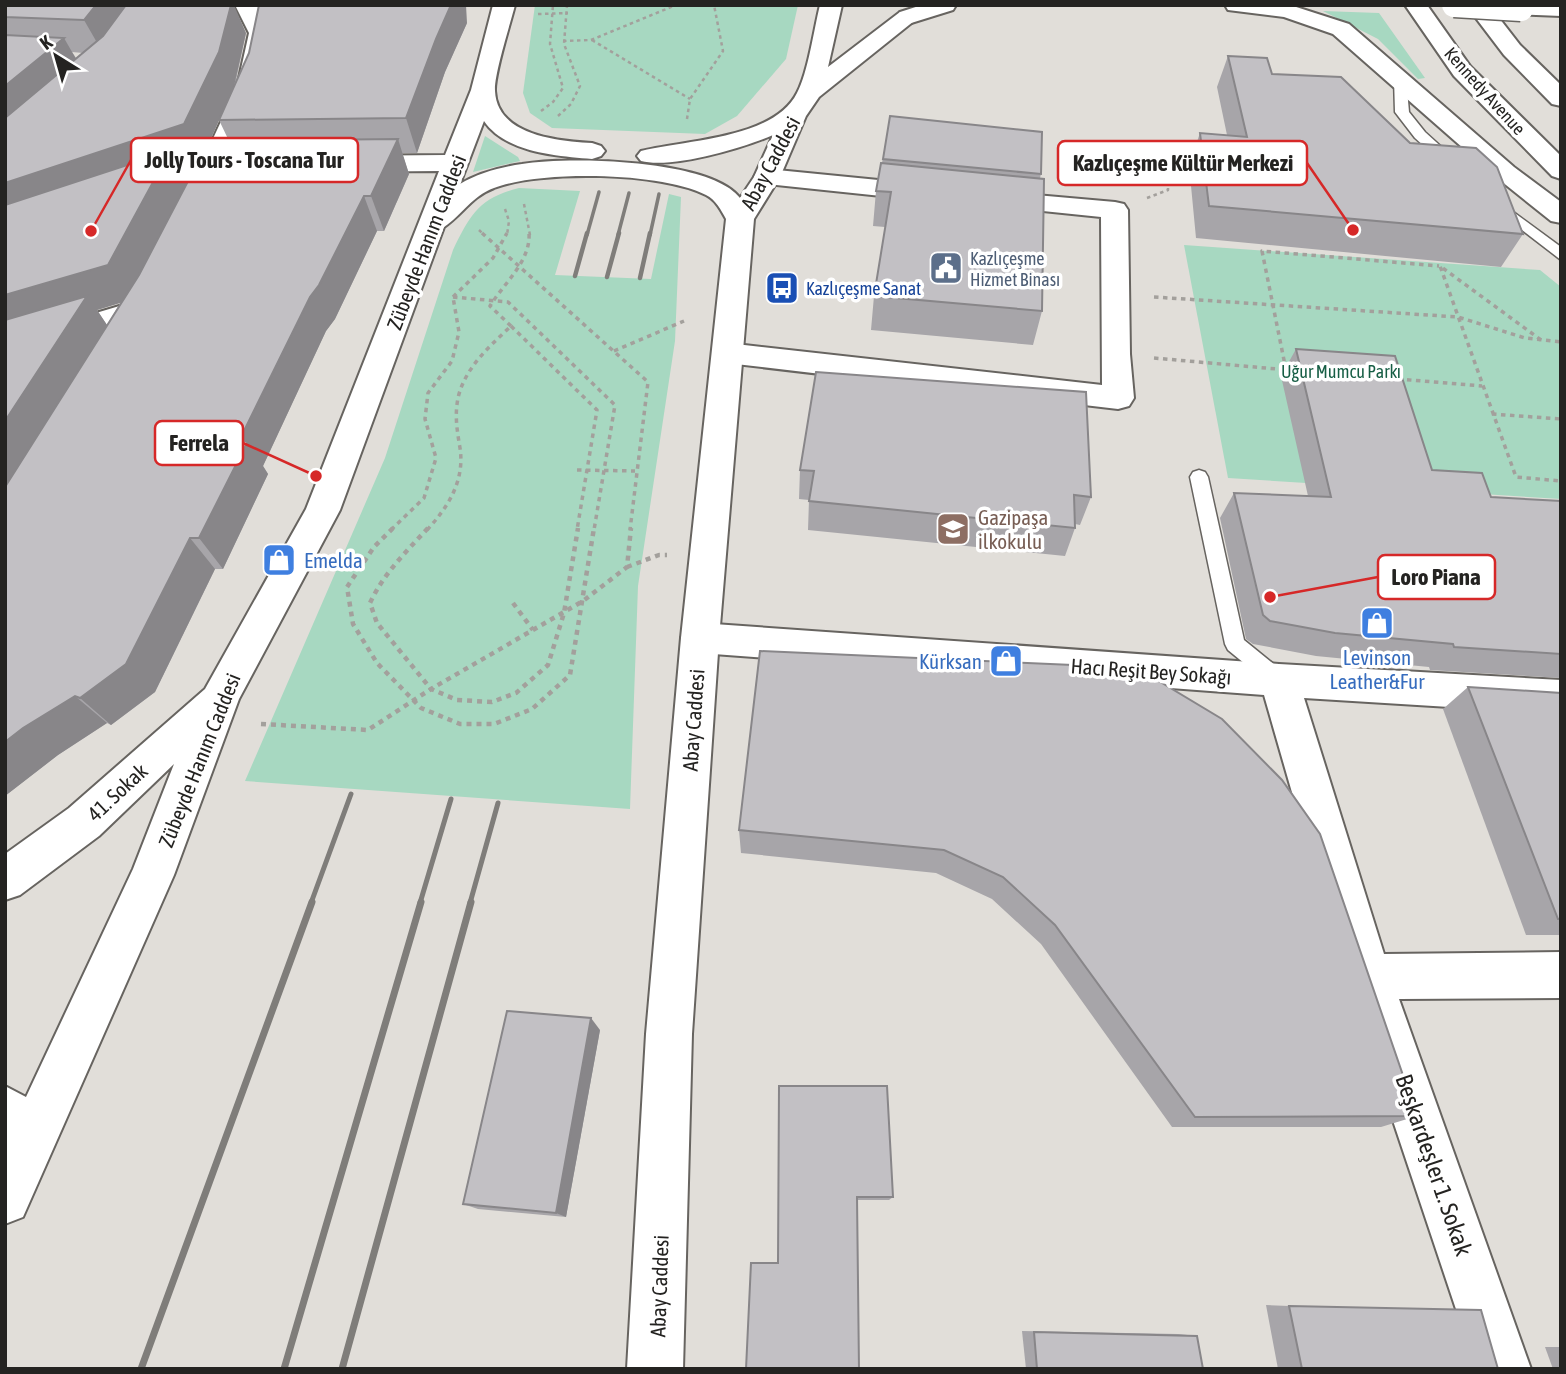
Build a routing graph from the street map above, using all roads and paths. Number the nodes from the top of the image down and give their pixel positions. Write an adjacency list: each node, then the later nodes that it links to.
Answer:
1 (246, 5): 34 (main road)
2 (504, 5): 21 (main road, Zübeyde Hanım Caddesi)
3 (553, 5): 26 (path)
4 (567, 5): 18 (path)
5 (676, 5): 17 (path)
6 (714, 5): 23 (path)
7 (831, 5): 22 (main road, Abay Caddesi)
8 (887, 5): 22 (main road, Abay Caddesi)
9 (945, 5): 16 (main road)
10 (1236, 5): 20 (main road)
11 (1416, 5): 37 (main road, Kennedy Avenue)
12 (1454, 5): 14 (main road, bridge)
13 (1477, 5): 19 (main road)
14 (1512, 7): 15 (main road); 19 (main road)
15 (1561, 9)
16 (917, 11): 22 (main road)
17 (591, 40): 18 (path); 23 (path)
18 (564, 41): 26 (path)
19 (1512, 50): 24 (main road)
20 (1400, 78): 36 (lane); 44 (main road)
21 (483, 90): 27 (main road); 31 (main road, Zübeyde Hanım Caddesi)
22 (810, 92): 25 (main road, Abay Caddesi)
23 (690, 99): 28 (path)
24 (1561, 99)
25 (794, 116): 30 (main road); 38 (main road, Abay Caddesi)
26 (529, 120): 27 (path)
27 (502, 127): 30 (main road)
28 (686, 127)
29 (1168, 140): 42 (path)
30 (650, 156): 38 (main road)
31 (457, 163): 33 (main road); 46 (main road, Zübeyde Hanım Caddesi)
32 (268, 164): 34 (main road)
33 (309, 164)
34 (215, 165): 40 (main road); 43 (main road)
35 (525, 171): 45 (main road); 46 (main road); 50 (path)
36 (1460, 171)
37 (1561, 171)
38 (748, 174): 42 (main road); 45 (main road, Abay Caddesi)
39 (1489, 198): 48 (lane)
40 (110, 201)
41 (502, 204): 47 (path)
42 (1115, 210): 51 (main road)
43 (191, 213)
44 (1561, 215)
45 (740, 219): 63 (main road, Abay Caddesi)
46 (434, 225): 47 (path); 84 (main road, Zübeyde Hanım Caddesi)
47 (499, 249): 50 (path); 52 (path)
48 (1561, 255)
49 (1440, 266): 54 (path); 55 (path); 58 (path)
50 (519, 267): 53 (path); 62 (path)
51 (1115, 294): 54 (path); 64 (main road)
52 (453, 297): 53 (path); 86 (path)
53 (492, 301): 57 (path); 73 (path)
54 (1273, 305): 55 (path); 65 (path)
55 (1458, 317): 58 (path); 68 (path)
56 (684, 321): 62 (path)
57 (511, 326): 71 (path); 83 (path)
58 (1543, 341): 59 (path)
59 (1561, 342)
60 (122, 343): 61 (main road)
61 (5, 350)
62 (614, 352): 74 (path)
63 (727, 353): 64 (main road); 81 (main road, Abay Caddesi)
64 (1115, 354): 65 (path)
65 (1286, 370): 66 (path)
66 (1300, 371)
67 (1391, 379): 68 (path)
68 (1482, 386): 69 (path)
69 (1492, 414): 70 (path); 76 (path)
70 (1561, 419)
71 (588, 469): 72 (path); 73 (path); 79 (path)
72 (577, 470)
73 (604, 470): 74 (path); 77 (path)
74 (636, 471): 77 (path)
75 (1199, 477): 82 (lane)
76 (1561, 481)
77 (583, 601): 79 (path); 86 (path)
78 (513, 603): 80 (path)
79 (564, 613): 80 (path); 83 (path)
80 (533, 630): 83 (path)
81 (700, 638): 82 (main road, Hacı Reşit Bey Sokağı); 93 (main road, Abay Caddesi)
82 (1279, 680): 85 (main road, Hacı Reşit Bey Sokağı); 90 (main road, Beşkardeşler 1. Sokak)
83 (431, 689): 86 (path)
84 (221, 695): 88 (main road, 41. Sokak); 91 (main road, Zübeyde Hanım Caddesi)
85 (1561, 697)
86 (413, 700): 87 (path)
87 (261, 724)
88 (5, 880)
89 (1561, 975): 90 (main road)
90 (1368, 976): 94 (main road, Beşkardeşler 1. Sokak)
91 (18, 1125): 92 (main road, Zübeyde Hanım Caddesi)
92 (5, 1199)
93 (655, 1369)
94 (1504, 1369)

